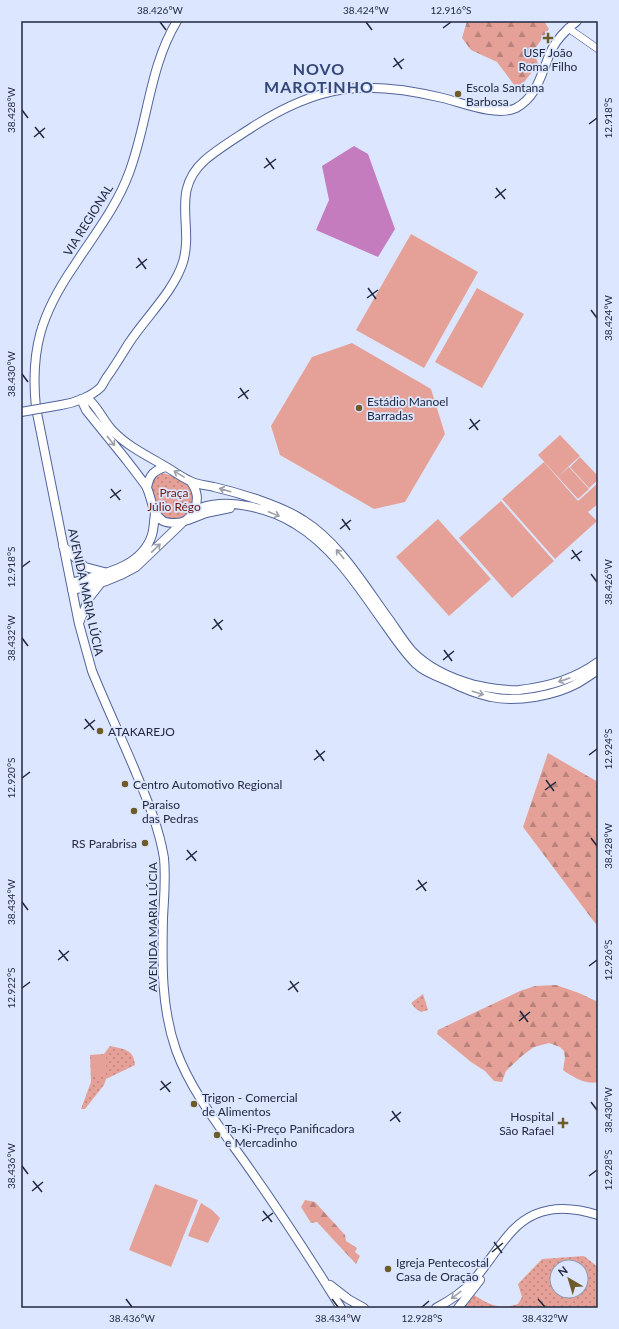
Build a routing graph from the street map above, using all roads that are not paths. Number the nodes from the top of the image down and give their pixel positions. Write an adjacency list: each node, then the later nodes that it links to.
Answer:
1 (178, 21): 8 (main road, VIA REGIONAL)
2 (577, 21): 3 (main road)
3 (568, 28): 4 (street); 5 (main road)
4 (598, 49)
5 (101, 387): 6 (main road); 9 (main road)
6 (84, 398): 7 (main road); 9 (main road); 10 (main road)
7 (70, 404): 10 (main road); 11 (main road, bridge)
8 (36, 408): 19 (main road, AVENIDA MARIA LÚCIA)
9 (97, 408): 12 (main road)
10 (86, 410): 14 (main road, one-way to 14)
11 (21, 412)
12 (166, 467): 13 (main road, one-way to 12); 14 (main road)
13 (191, 482): 16 (main road); 24 (main road, one-way to 13)
14 (147, 488): 17 (main road)
15 (251, 507): 16 (main road); 18 (main road); 25 (main road, one-way to 25)
16 (195, 510): 18 (main road)
17 (155, 513): 18 (main road); 20 (main road)
18 (185, 522): 21 (main road, one-way to 18)
19 (63, 546): 20 (main road); 22 (main road, AVENIDA MARIA LÚCIA)
20 (107, 573): 22 (main road)
21 (100, 583): 22 (main road); 23 (main road)
22 (71, 586): 23 (main road, AVENIDA MARIA LÚCIA)
23 (79, 624): 28 (main road, AVENIDA MARIA LÚCIA)
24 (598, 662)
25 (598, 670)
26 (598, 1215): 31 (main road, one-way to 31)
27 (598, 1220): 32 (main road)
28 (322, 1276): 29 (main road, AVENIDA MARIA LÚCIA); 30 (main road, AVENIDA MARIA LÚCIA)
29 (341, 1308)
30 (364, 1308)
31 (436, 1308)
32 (458, 1308)

